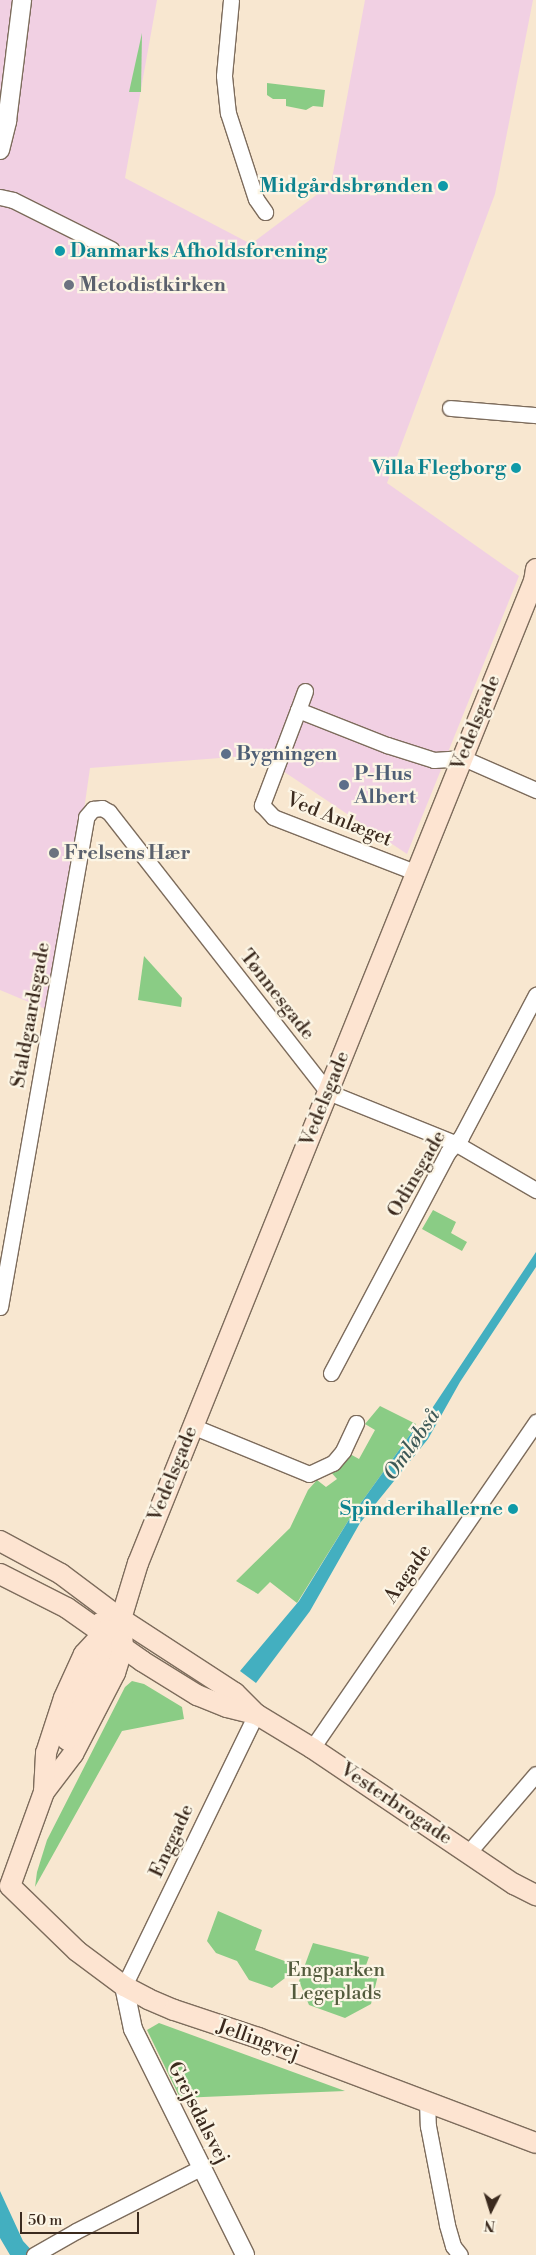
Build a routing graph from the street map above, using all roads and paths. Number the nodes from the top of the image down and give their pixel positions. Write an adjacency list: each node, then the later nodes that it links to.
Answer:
1 (22, 0): 3 (street)
2 (230, 0): 5 (street)
3 (0, 150)
4 (0, 197): 6 (street)
5 (266, 212)
6 (110, 249)
7 (450, 408): 8 (street)
8 (536, 415)
9 (535, 576): 12 (main road, Vedelsgade)
10 (305, 691): 11 (street, Ved Anlæget)
11 (298, 710): 12 (street); 15 (street, Ved Anlæget)
12 (463, 758): 13 (street); 15 (main road, Vedelsgade)
13 (536, 790)
14 (109, 812): 17 (street, Tønnesgade); 20 (street, Staldgaardsgade)
15 (415, 872): 17 (main road, Vedelsgade)
16 (536, 995): 18 (street, Odinsgade)
17 (328, 1092): 18 (street); 24 (main road, Vedelsgade)
18 (456, 1143): 19 (street); 21 (street, Odinsgade)
19 (536, 1190)
20 (0, 1307)
21 (331, 1373)
22 (536, 1422): 32 (street, Aagade)
23 (356, 1423): 24 (street)
24 (192, 1426): 28 (main road, Vedelsgade)
25 (0, 1541): 27 (main road, Vesterbrogade)
26 (0, 1574): 29 (main road, Vesterbrogade)
27 (87, 1591): 28 (main road, Vesterbrogade); 29 (main road)
28 (122, 1619): 29 (main road); 30 (main road, Vedelsgade); 31 (main road, Vesterbrogade)
29 (102, 1633): 30 (main road, Vesterbrogade); 34 (main road)
30 (123, 1647): 31 (main road, Vesterbrogade); 34 (main road, Vedelsgade)
31 (256, 1714): 32 (main road, Vesterbrogade); 38 (street, Enggade)
32 (312, 1748): 35 (main road, Vesterbrogade)
33 (536, 1774): 35 (street)
34 (44, 1792): 36 (main road, Vedelsgade)
35 (468, 1853): 37 (main road, Vesterbrogade)
36 (5, 1882): 38 (main road, Jellingvej)
37 (536, 1896)
38 (124, 1986): 39 (main road, Jellingvej); 41 (street, Grejsdalsvej)
39 (427, 2101): 40 (main road, Jellingvej); 44 (street)
40 (536, 2143)
41 (202, 2167): 42 (street); 43 (street, Grejsdalsvej)
42 (35, 2254)
43 (245, 2255)
44 (460, 2255)

